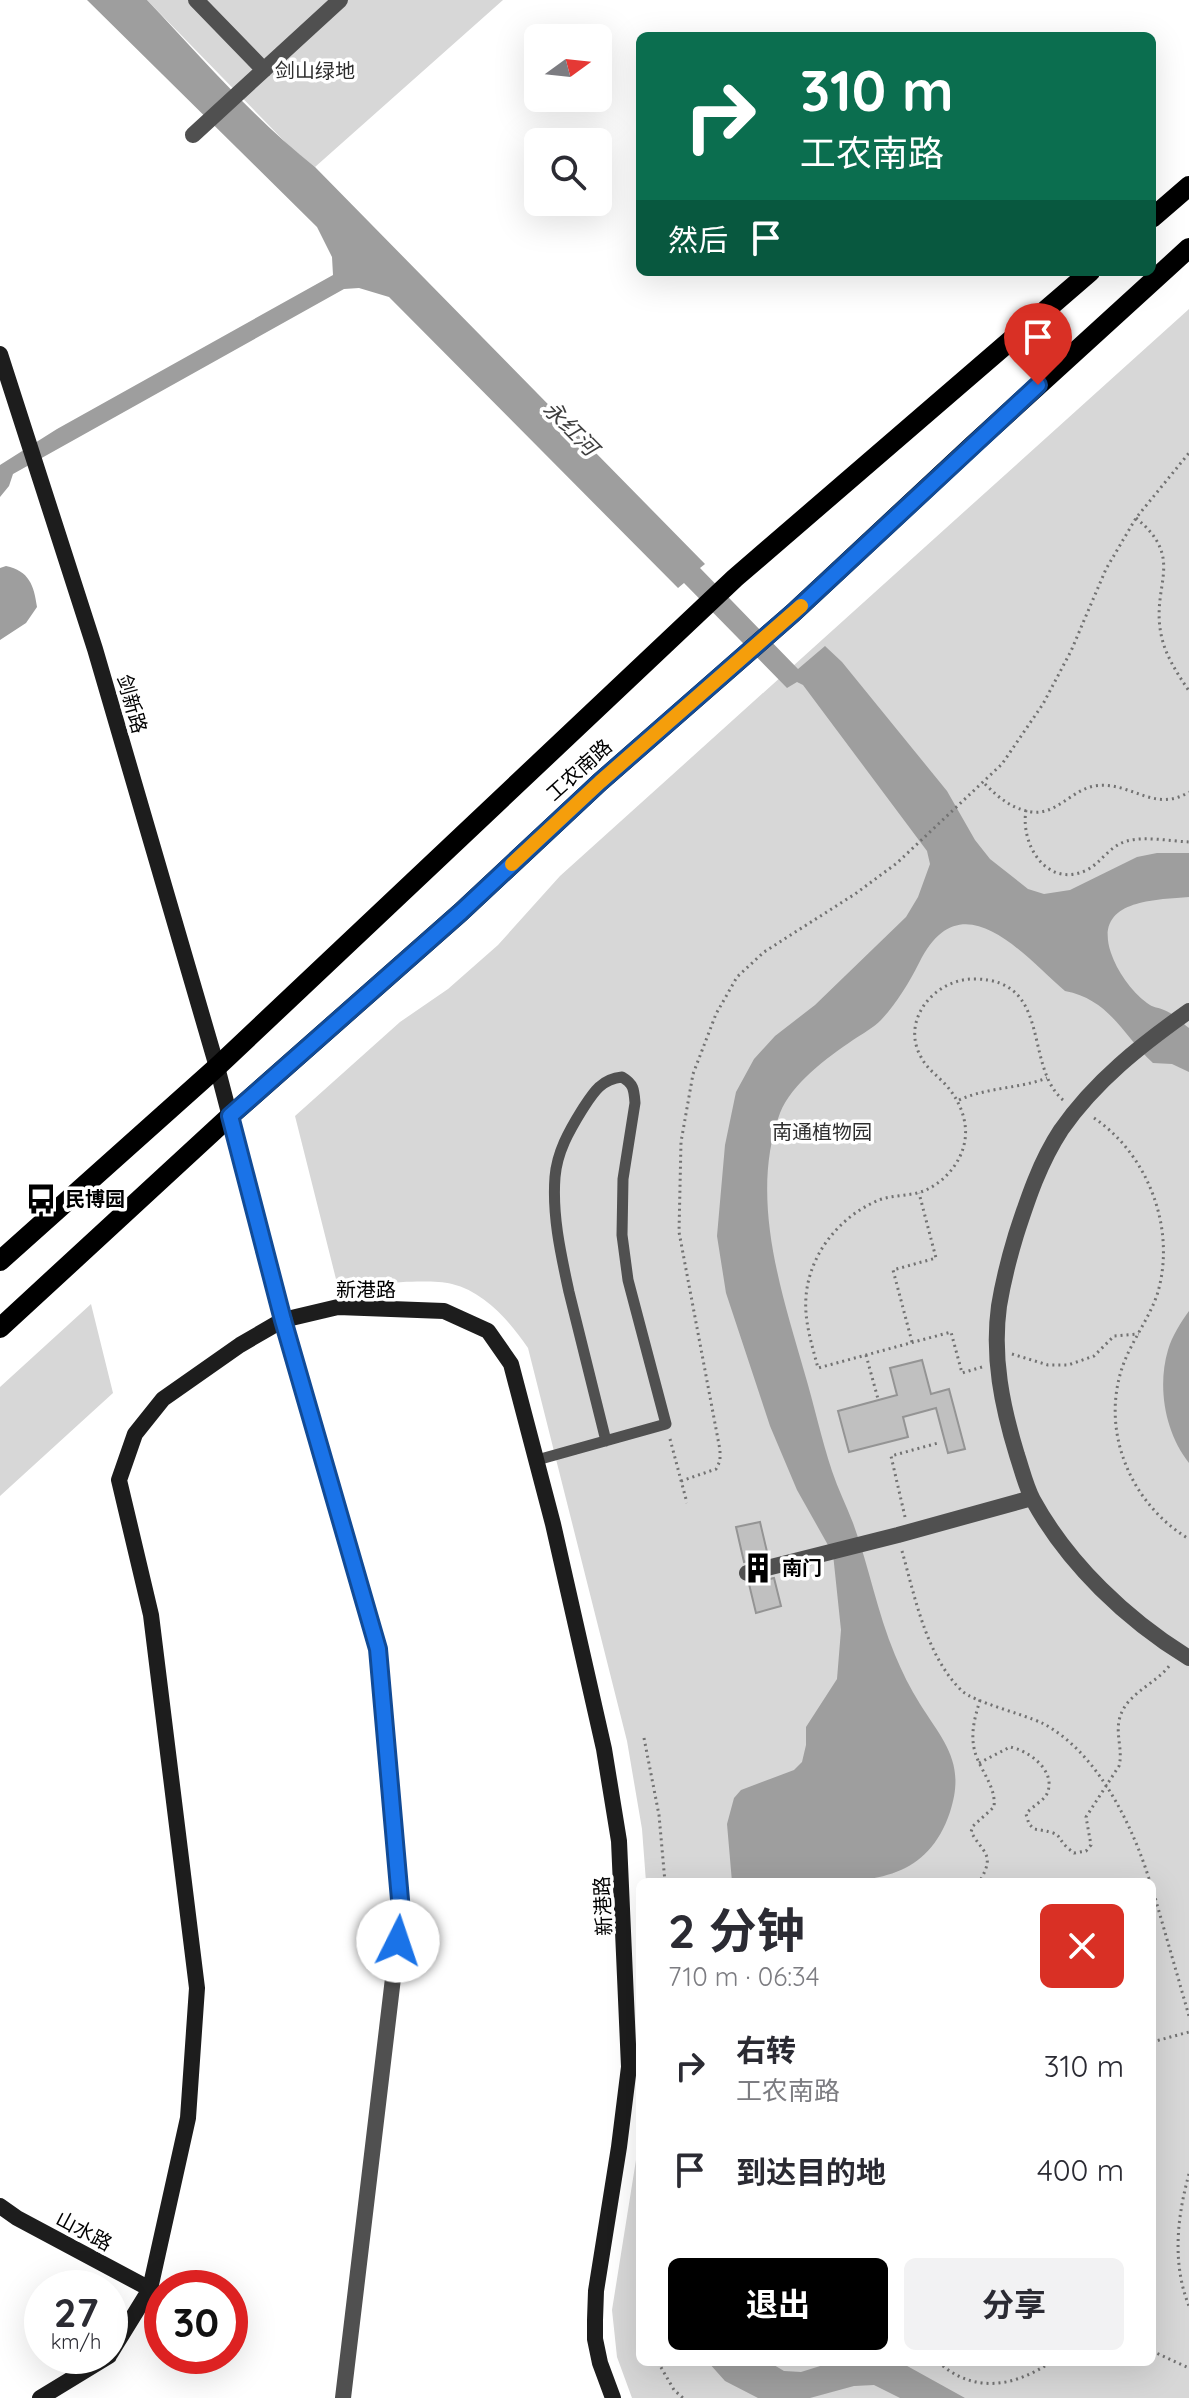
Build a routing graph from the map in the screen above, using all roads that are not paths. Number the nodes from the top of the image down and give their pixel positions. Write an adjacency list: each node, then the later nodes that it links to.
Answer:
1 (196, 0): 3 (street)
2 (340, 0): 3 (street)
3 (264, 70): 4 (street)
4 (199, 129)
5 (1189, 186): 6 (main road)
6 (1156, 215)
7 (1189, 248): 12 (main road, 工农南路)
8 (1085, 276): 11 (main road, 工农南路)
9 (0, 354): 11 (street, 剑新路)
10 (1188, 1012): 18 (street)
11 (217, 1067): 12 (street, 剑新路); 13 (main road, 工农南路)
12 (230, 1116): 14 (street, 剑新路); 15 (main road, 工农南路)
13 (0, 1261)
14 (283, 1320): 17 (street, 新港路); 22 (street, 新港路); 28 (street)
15 (0, 1328)
16 (606, 1441): 17 (lane)
17 (537, 1460): 29 (street, 新港路)
18 (1032, 1498): 19 (street); 20 (street)
19 (747, 1573)
20 (1183, 1655)
21 (0, 2206): 23 (street, 山水路)
22 (154, 2270)
23 (144, 2286)
24 (144, 2299): 25 (street, 新港路)
25 (128, 2325)
26 (82, 2374): 27 (street, 新港路)
27 (40, 2398)
28 (343, 2398)
29 (613, 2398)

